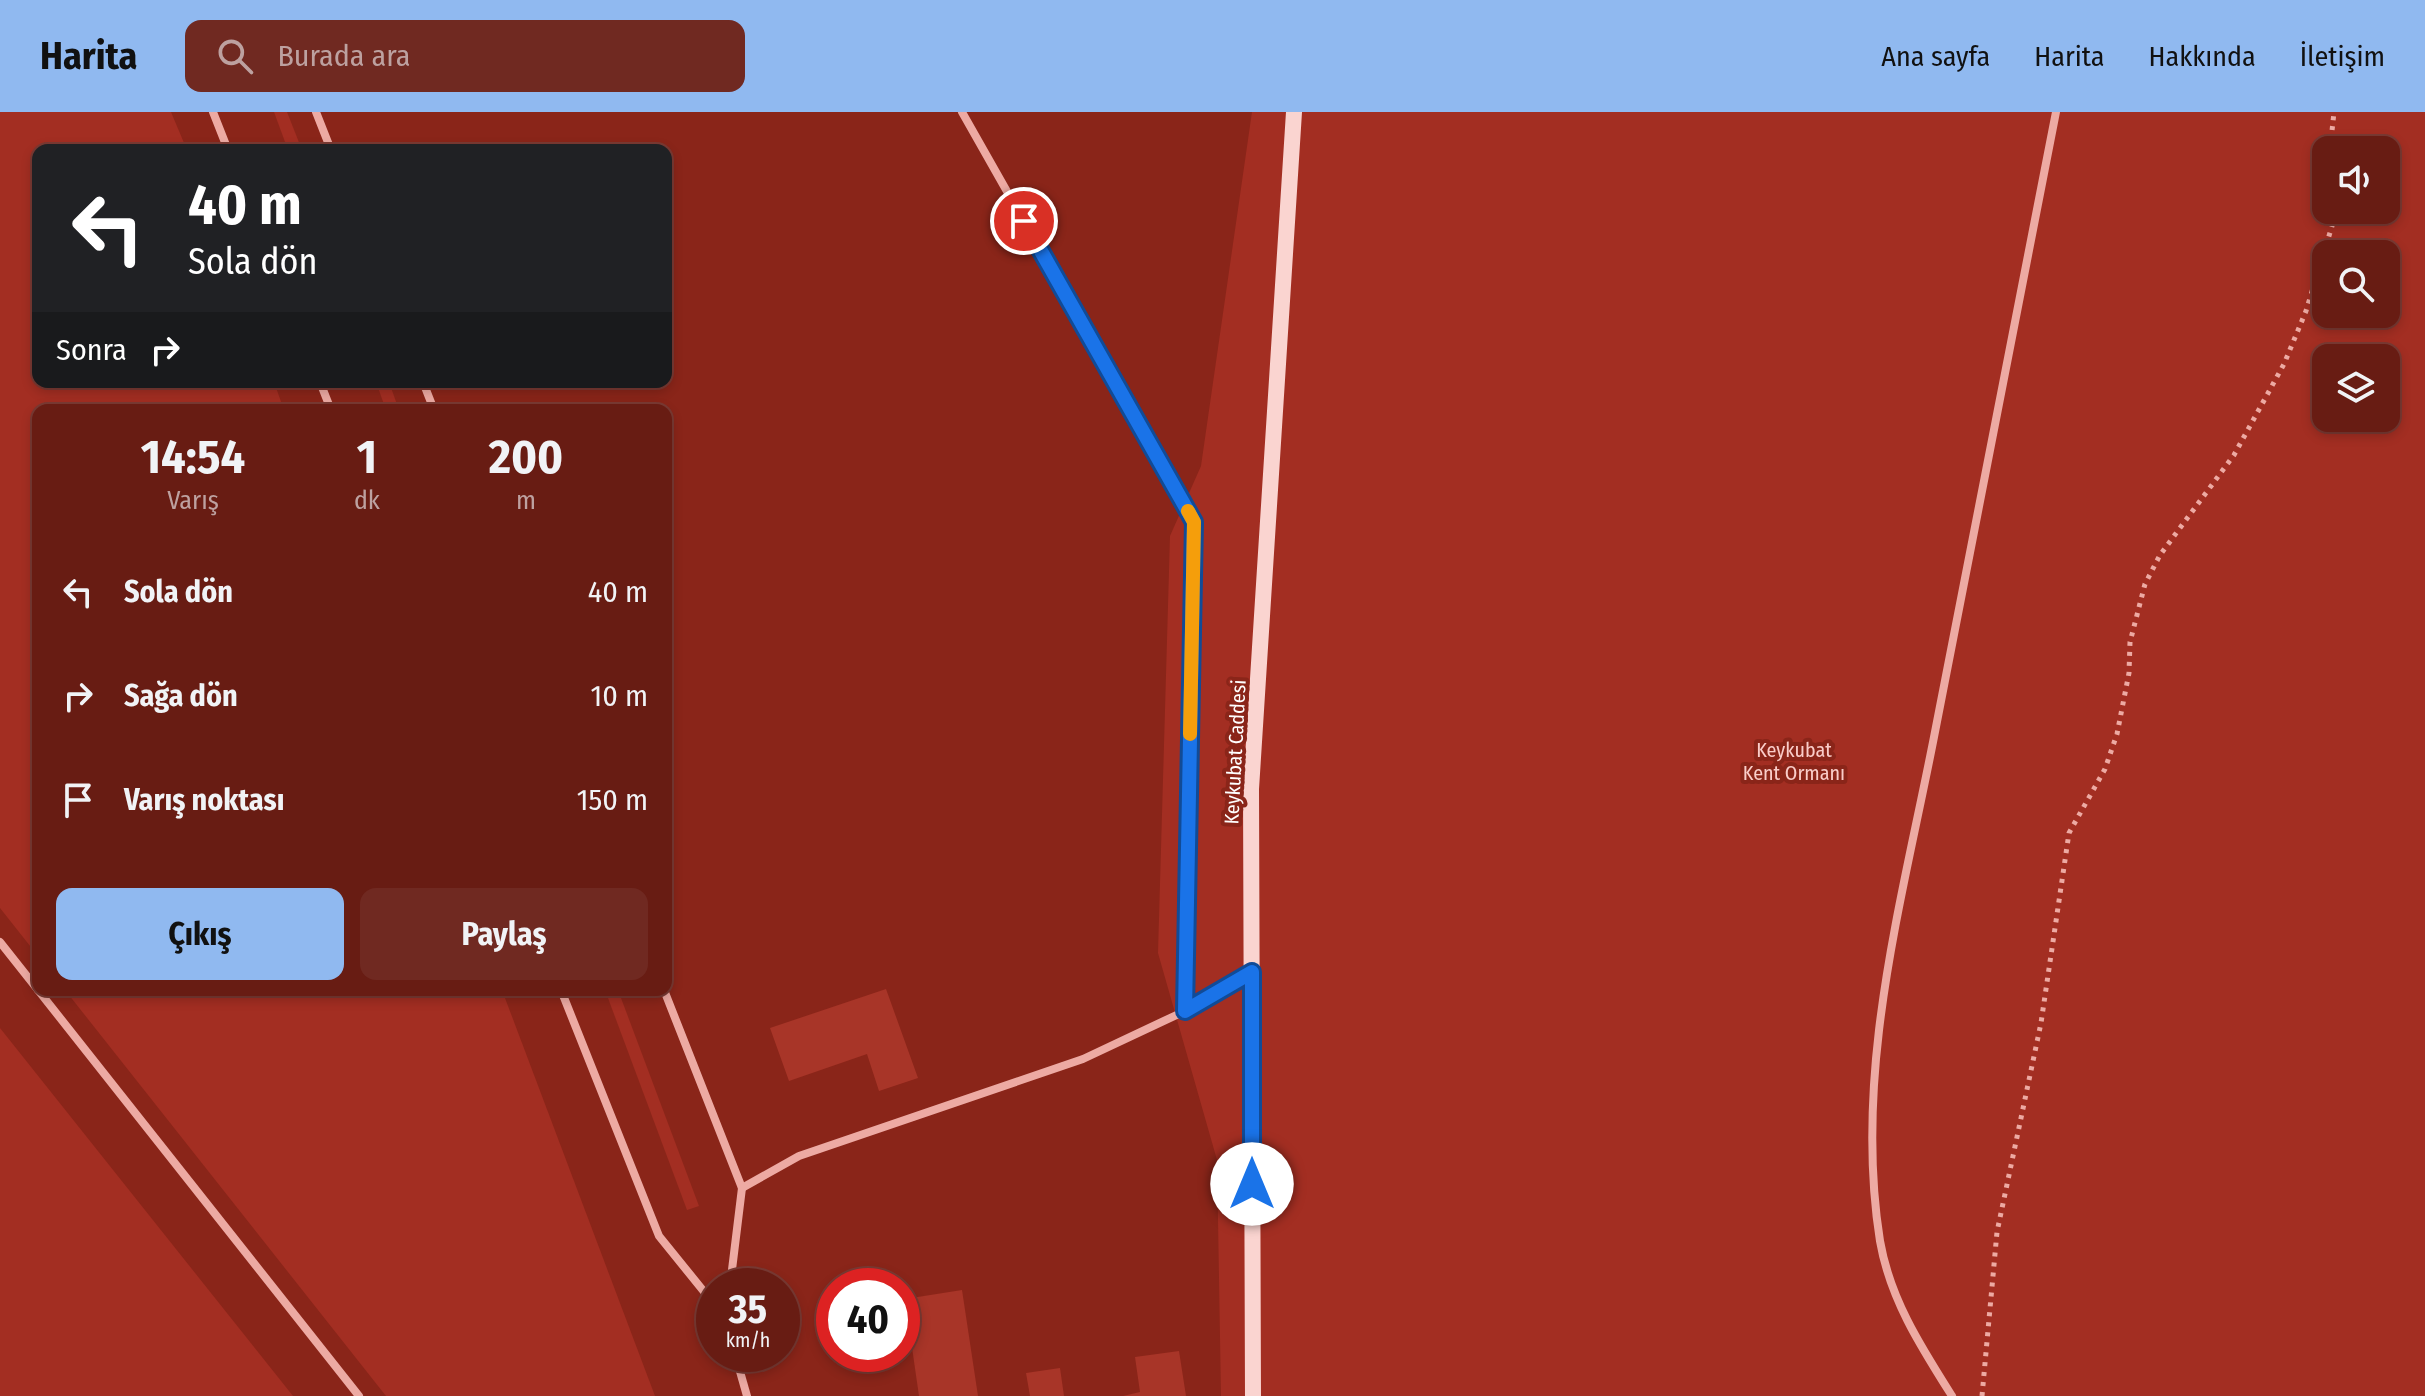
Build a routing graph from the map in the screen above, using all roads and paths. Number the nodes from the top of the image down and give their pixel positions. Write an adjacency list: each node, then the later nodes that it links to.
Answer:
1 (213, 112): 8 (street)
2 (316, 112): 9 (street)
3 (962, 112): 17 (street)
4 (1294, 112): 12 (street, Keykubat Caddesi)
5 (2056, 112): 25 (street)
6 (2334, 112): 7 (path)
7 (2331, 136)
8 (226, 144)
9 (329, 144)
10 (2330, 224): 26 (path)
11 (0, 942): 13 (street)
12 (1252, 972): 17 (street); 24 (street, Keykubat Caddesi)
13 (32, 982)
14 (43, 996): 22 (street)
15 (563, 996): 20 (street)
16 (666, 996): 18 (street)
17 (1185, 1011): 18 (street)
18 (742, 1188): 19 (street)
19 (732, 1268)
20 (696, 1282)
21 (740, 1372): 23 (street)
22 (359, 1396)
23 (747, 1396)
24 (1253, 1396)
25 (1952, 1396)
26 (1982, 1396)

